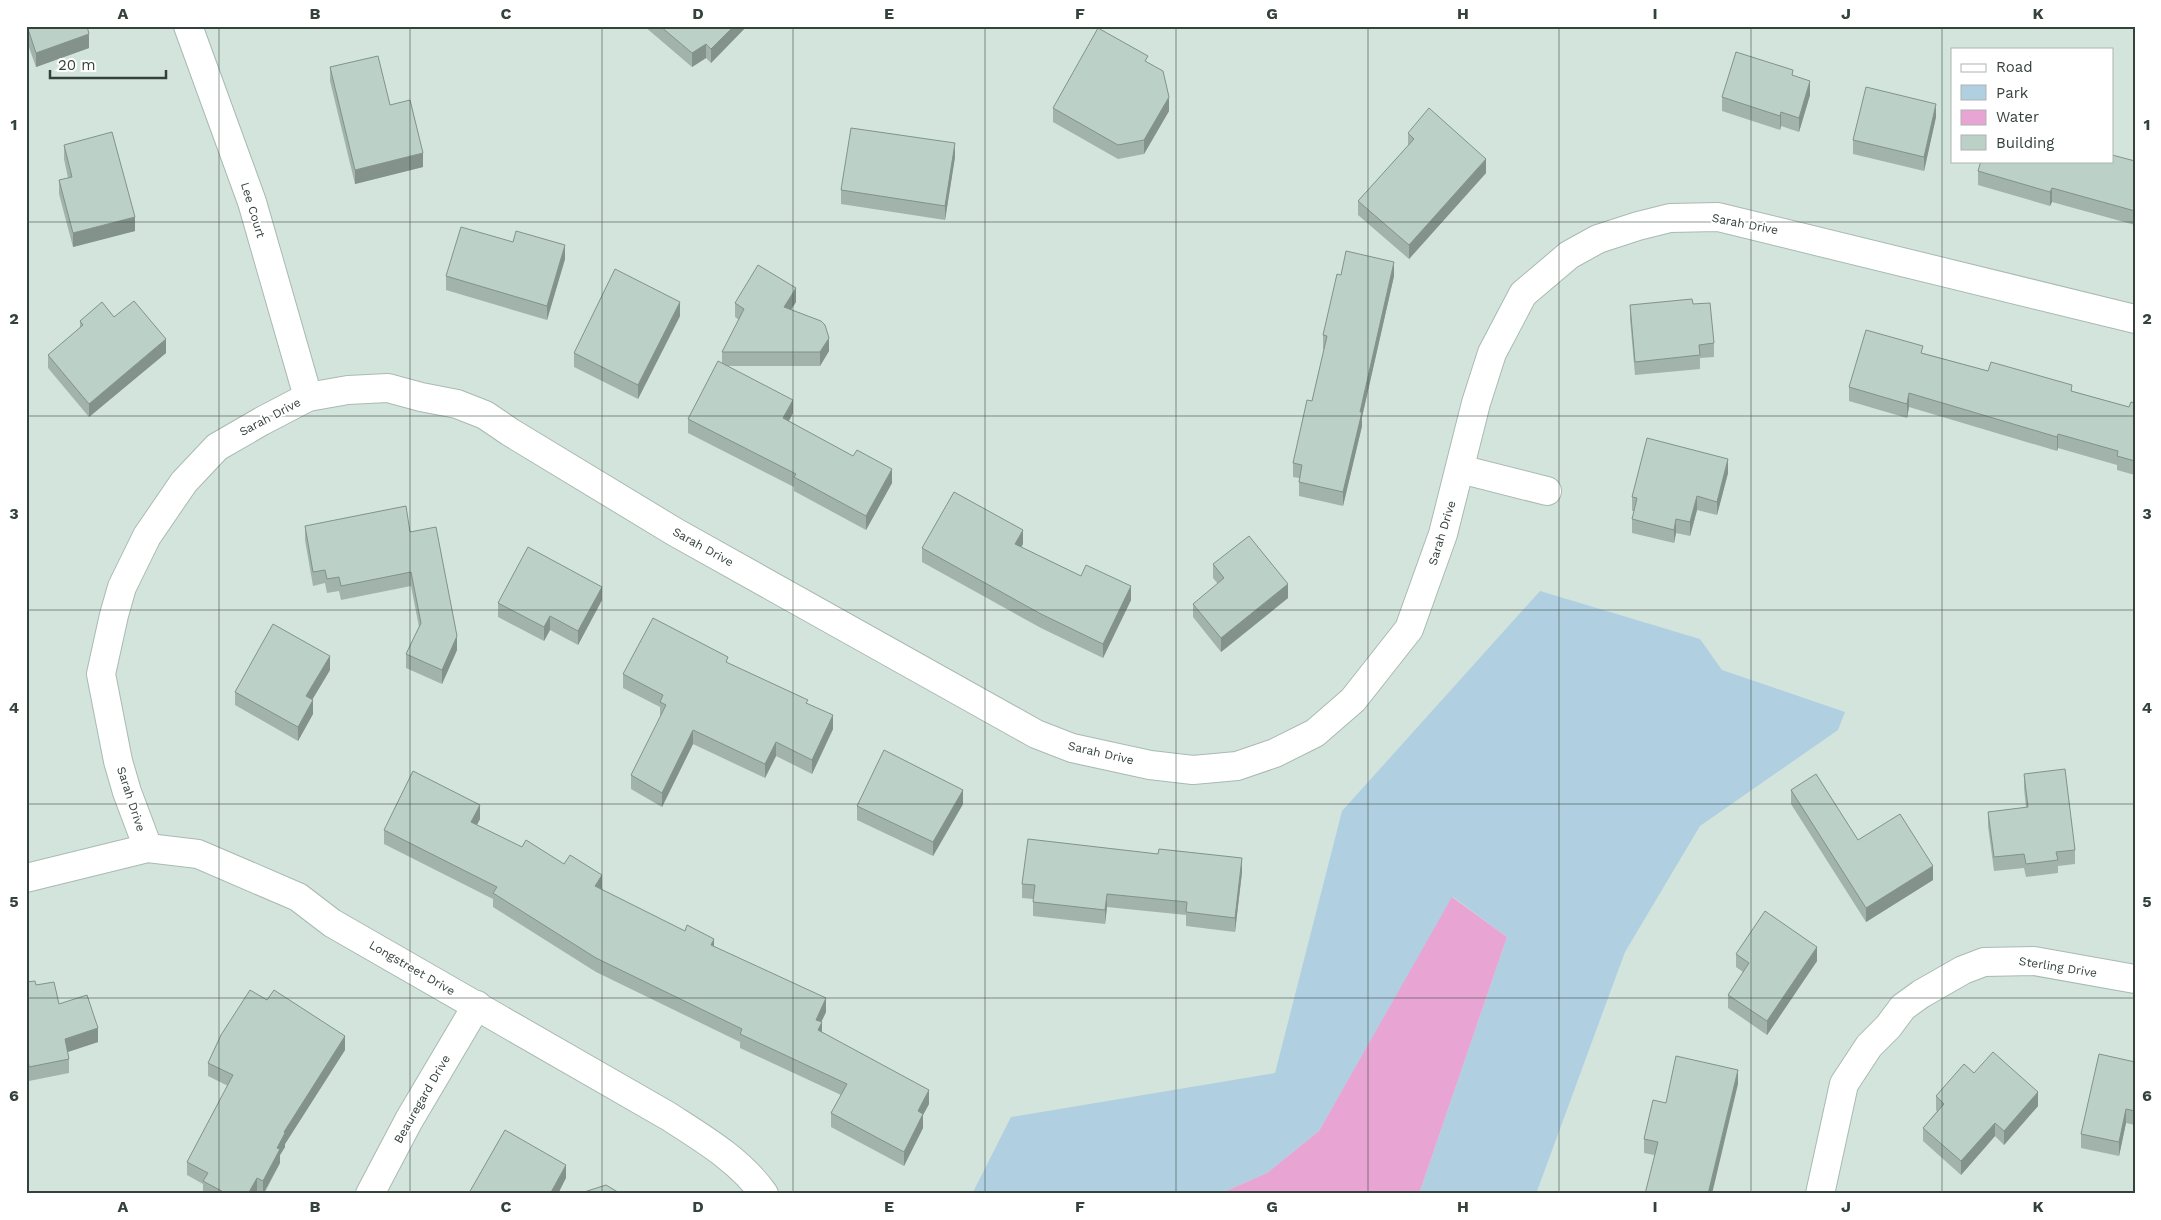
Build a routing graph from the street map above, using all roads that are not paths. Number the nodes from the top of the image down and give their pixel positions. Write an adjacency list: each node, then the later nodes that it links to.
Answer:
1 (188, 26): 3 (street, Lee Court)
2 (2135, 319): 4 (street, Sarah Drive)
3 (308, 397): 4 (street, Sarah Drive); 6 (street, Sarah Drive)
4 (1460, 469): 5 (street)
5 (1547, 491)
6 (148, 848): 7 (street, Longstreet Drive); 9 (street, Longstreet Drive)
7 (26, 878)
8 (2135, 980): 12 (street, Sterling Drive)
9 (476, 1005): 10 (street, Beauregard Drive); 11 (street, Longstreet Drive)
10 (370, 1194)
11 (764, 1194)
12 (1820, 1194)

